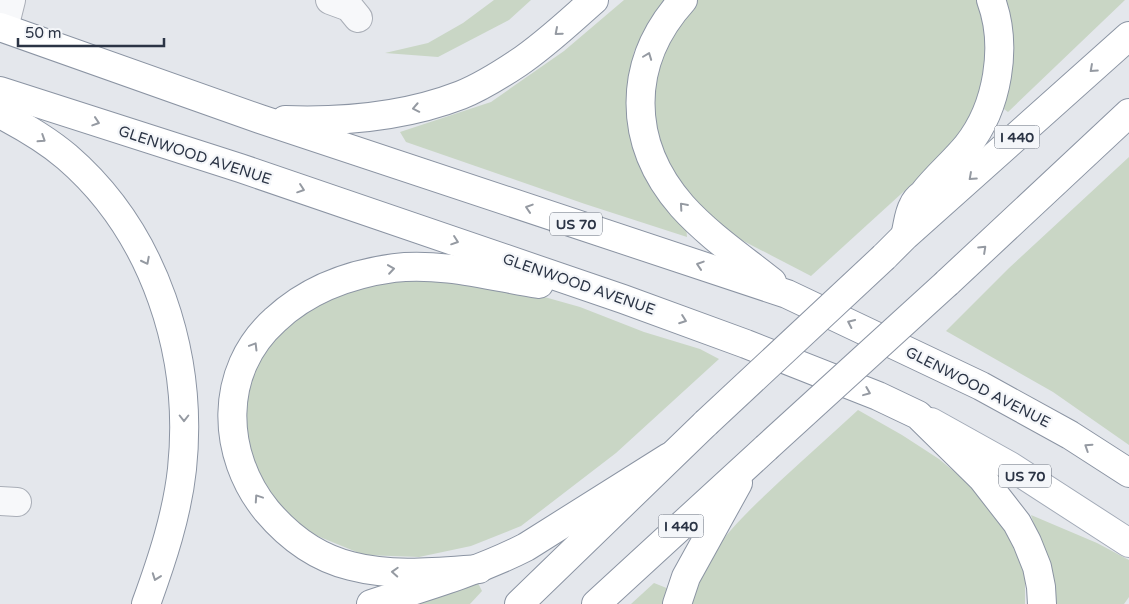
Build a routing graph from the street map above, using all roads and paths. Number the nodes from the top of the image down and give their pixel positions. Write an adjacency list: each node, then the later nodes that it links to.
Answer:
1 (11, 0): 7 (lane)
2 (330, 0): 6 (lane)
3 (594, 0): 12 (main road, one-way to 12)
4 (683, 0): 14 (main road, one-way to 4)
5 (991, 0): 13 (main road)
6 (358, 18)
7 (2, 28): 12 (main road, GLENWOOD AVENUE / US 70)
8 (1129, 36): 13 (main road, I 440, one-way to 13)
9 (0, 91): 15 (main road, GLENWOOD AVENUE / US 70, one-way to 15)
10 (1129, 113): 17 (main road, I 440, one-way to 10, bridge)
11 (0, 114): 22 (main road, one-way to 22)
12 (260, 119): 14 (main road, GLENWOOD AVENUE / US 70, one-way to 12)
13 (905, 236): 18 (main road, I 440, bridge)
14 (787, 294): 19 (main road, GLENWOOD AVENUE / US 70, one-way to 14)
15 (623, 298): 16 (main road, GLENWOOD AVENUE / US 70, one-way to 16); 21 (main road, one-way to 15)
16 (918, 415): 20 (main road, GLENWOOD AVENUE / US 70); 27 (main road)
17 (758, 455): 25 (main road, I 440); 26 (main road)
18 (669, 457): 21 (main road); 24 (main road, I 440)
19 (1129, 473)
20 (1129, 543)
21 (479, 569): 23 (main road)
22 (146, 604)
23 (372, 604)
24 (519, 604)
25 (596, 604)
26 (677, 604)
27 (1042, 604)

